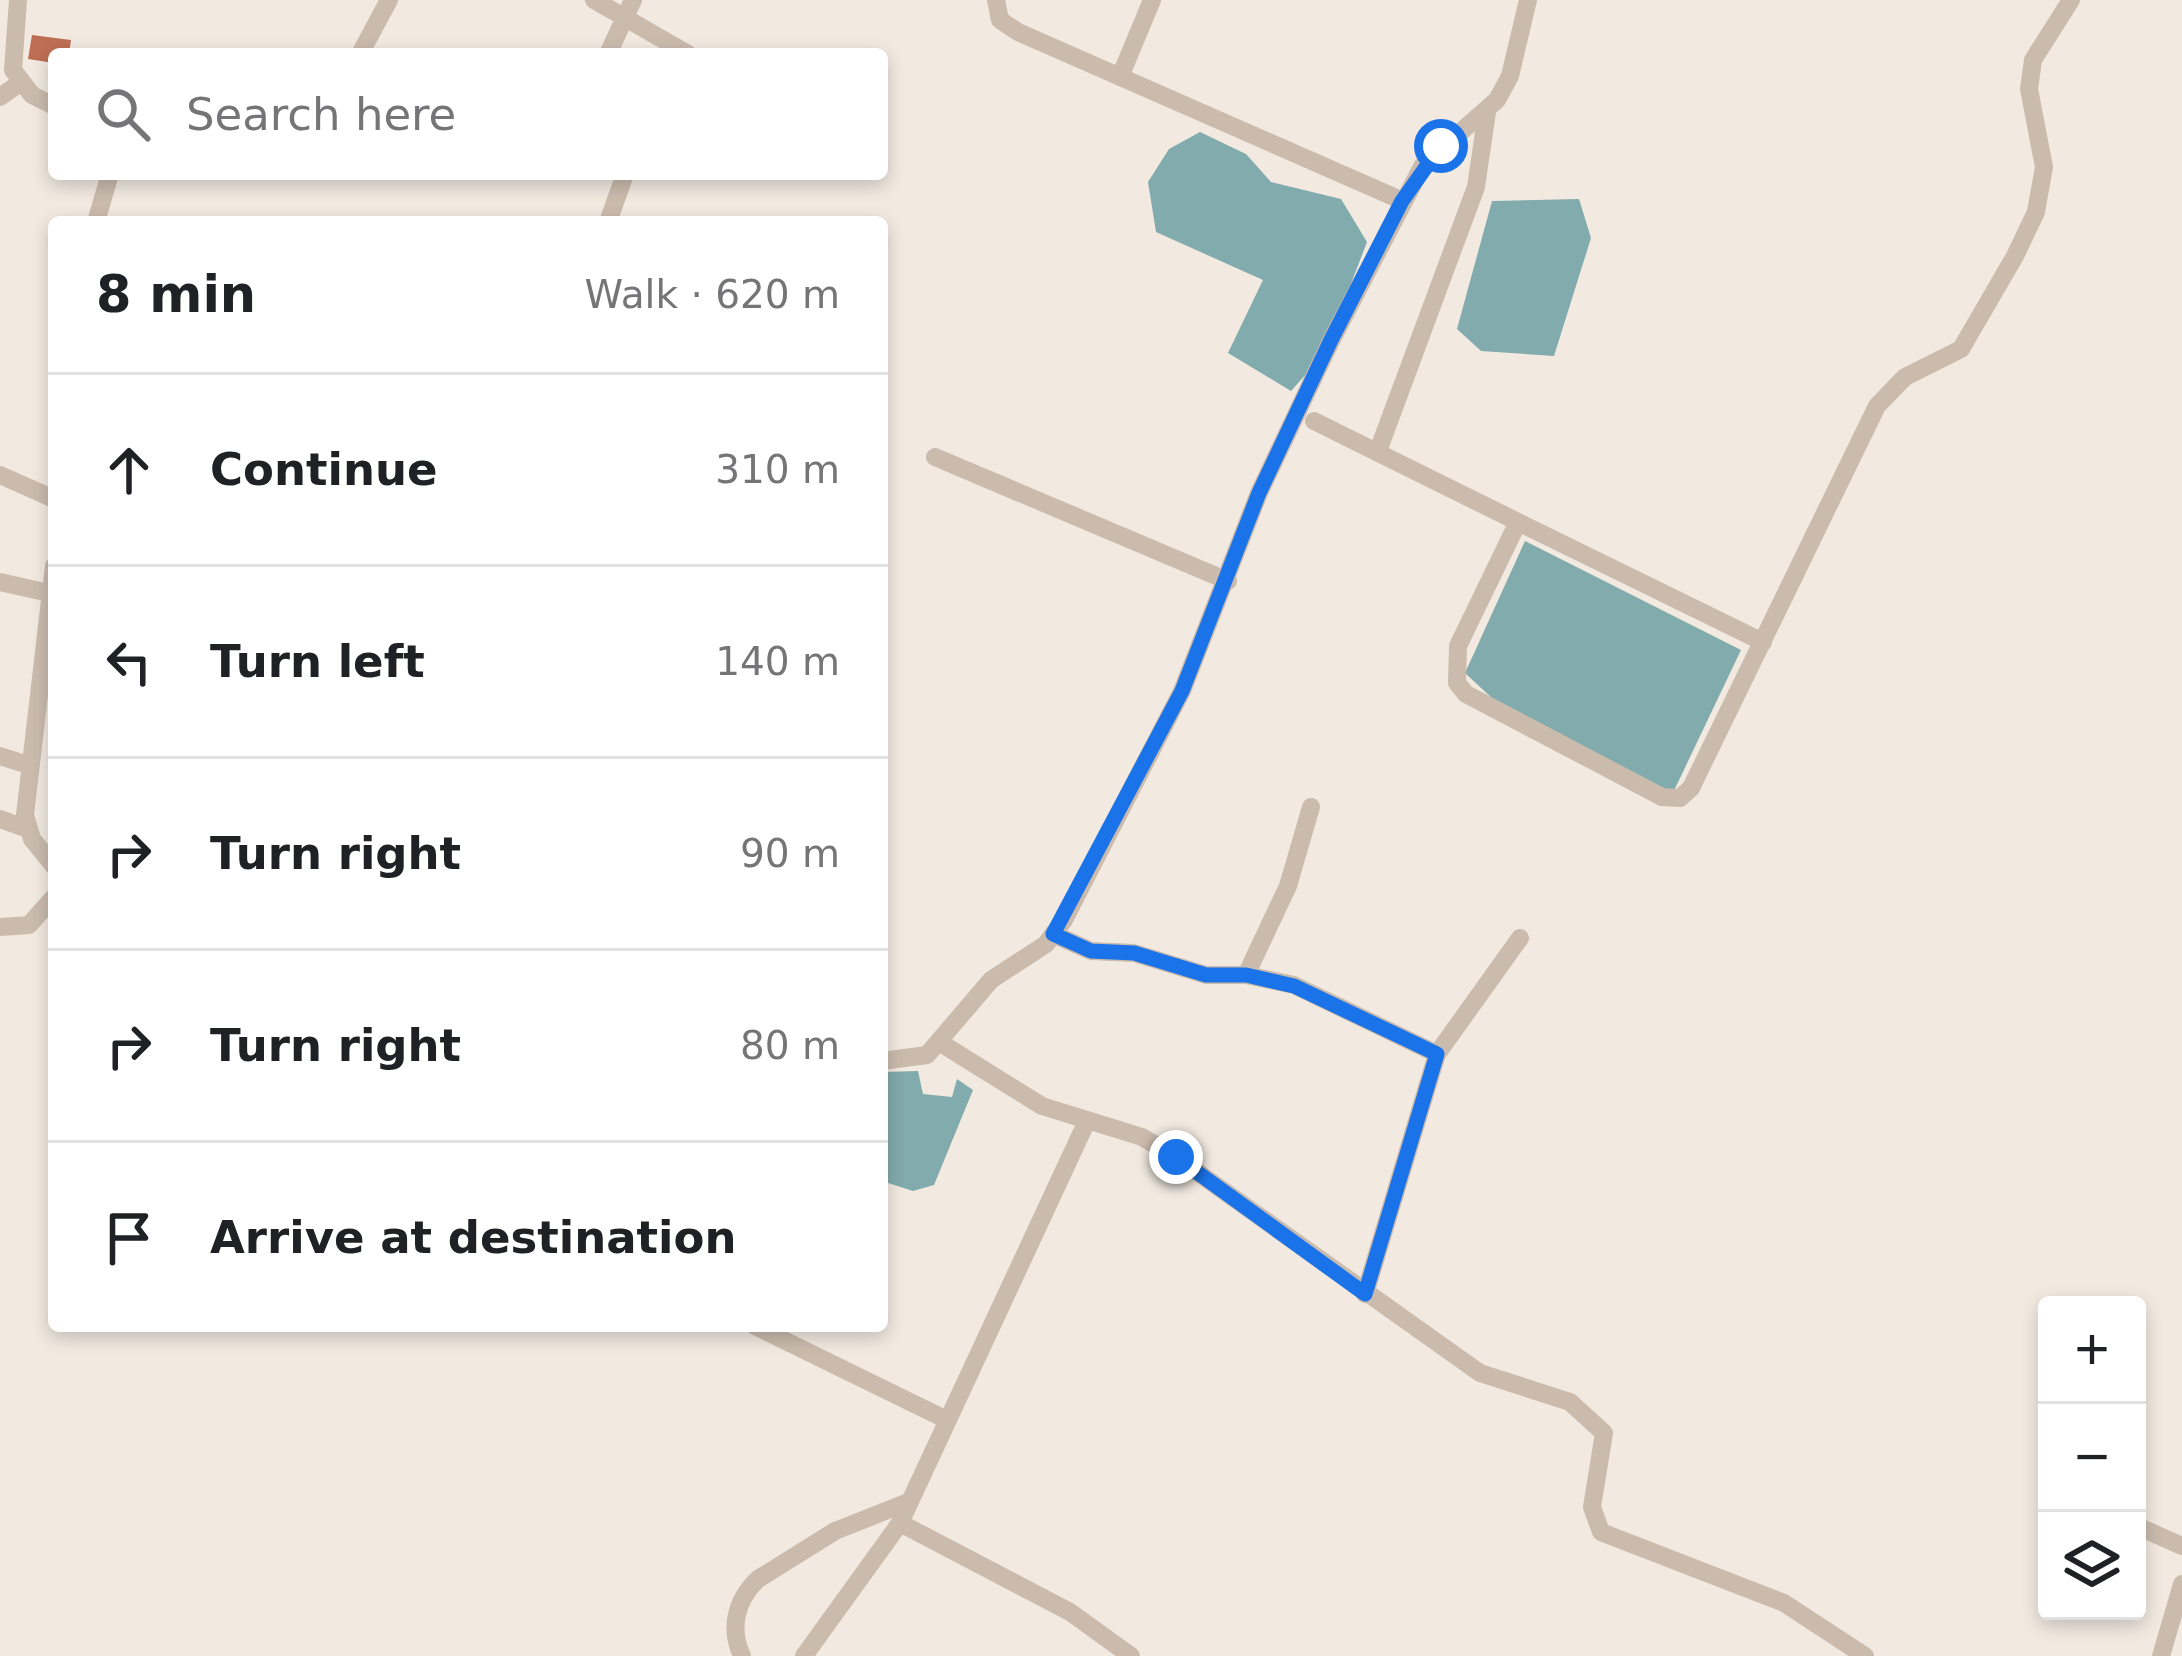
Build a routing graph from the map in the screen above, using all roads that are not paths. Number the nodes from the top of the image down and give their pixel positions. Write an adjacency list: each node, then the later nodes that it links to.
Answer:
1 (18, 0): 13 (street)
2 (389, 0): 9 (street)
3 (594, 0): 8 (street)
4 (996, 0): 12 (street)
5 (1152, 0): 12 (street)
6 (1528, 0): 16 (street)
7 (2071, 0): 32 (street)
8 (629, 9): 10 (street); 11 (street)
9 (363, 48)
10 (611, 48)
11 (680, 48)
12 (1120, 77): 19 (street)
13 (20, 83): 14 (street); 15 (street)
14 (0, 97)
15 (48, 102)
16 (1487, 112): 19 (street); 23 (street)
17 (108, 180): 20 (street)
18 (624, 180): 21 (street)
19 (1402, 201): 28 (street)
20 (98, 216)
21 (610, 216)
22 (1314, 422): 23 (street)
23 (1378, 451): 27 (street)
24 (935, 457): 28 (street)
25 (0, 475): 26 (street)
26 (48, 496)
27 (1518, 522): 32 (street); 32 (street)
28 (1228, 580): 41 (street)
29 (0, 582): 30 (street)
30 (48, 593)
31 (48, 601): 34 (street)
32 (1763, 642)
33 (0, 756): 34 (street)
34 (28, 765): 37 (street)
35 (1311, 807): 43 (street)
36 (0, 819): 37 (street)
37 (28, 830): 38 (street)
38 (48, 858)
39 (48, 904): 40 (street)
40 (0, 926)
41 (1053, 934): 43 (street); 44 (street)
42 (1520, 938): 45 (street)
43 (1246, 975): 45 (street)
44 (939, 1042): 46 (street); 47 (street)
45 (1437, 1054): 48 (street)
46 (888, 1061)
47 (1087, 1121): 48 (street); 50 (street)
48 (1365, 1294): 59 (street)
49 (771, 1332): 50 (street)
50 (945, 1419): 51 (street)
51 (908, 1502): 52 (street); 56 (street)
52 (900, 1523): 57 (street); 58 (street)
53 (2146, 1530): 54 (street)
54 (2182, 1546)
55 (2182, 1584): 60 (street)
56 (742, 1656)
57 (804, 1656)
58 (1131, 1656)
59 (1865, 1656)
60 (2161, 1656)

